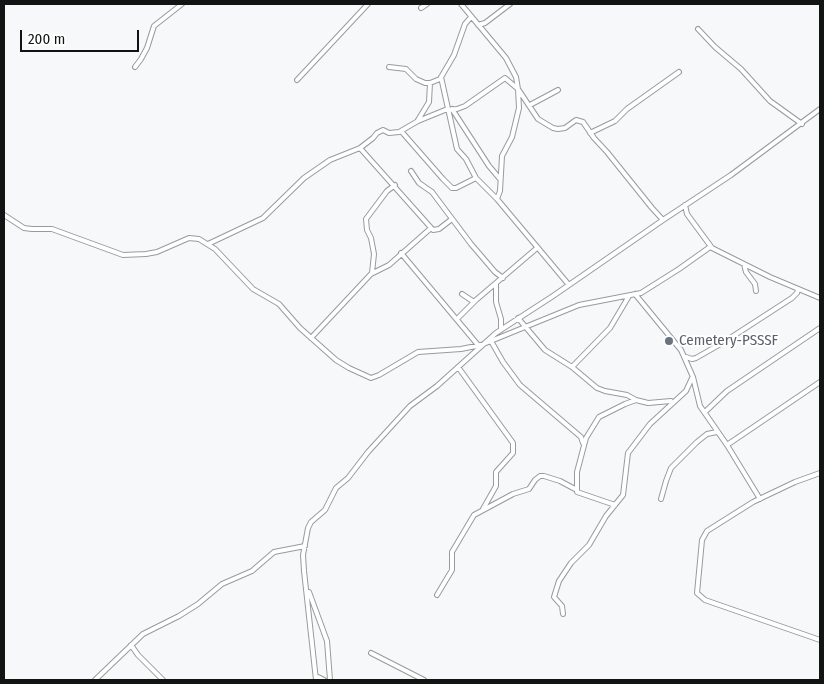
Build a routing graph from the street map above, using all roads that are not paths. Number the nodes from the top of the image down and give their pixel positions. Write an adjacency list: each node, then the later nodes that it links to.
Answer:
1 (182, 4): 10 (street)
2 (368, 4): 14 (street)
3 (427, 4): 6 (street)
4 (460, 4): 7 (street)
5 (506, 5): 8 (street)
6 (421, 8)
7 (471, 17): 8 (street); 13 (street)
8 (478, 25): 16 (street)
9 (698, 29): 22 (street)
10 (135, 67)
11 (389, 67): 15 (street)
12 (679, 72): 24 (street)
13 (441, 77): 15 (street); 19 (street)
14 (297, 80)
15 (430, 83): 21 (street)
16 (518, 88): 18 (street); 19 (street); 28 (street)
17 (558, 90): 18 (street)
18 (530, 105): 24 (street)
19 (451, 109): 21 (street); 27 (street); 28 (street)
20 (820, 109): 22 (street)
21 (418, 121): 23 (street)
22 (802, 124): 31 (street)
23 (401, 131): 25 (street); 27 (street)
24 (590, 134): 34 (street)
25 (360, 148): 29 (street); 36 (street)
26 (411, 171): 33 (street)
27 (476, 178): 30 (street)
28 (500, 179): 30 (street)
29 (395, 185): 35 (street); 41 (street)
30 (497, 199): 38 (street)
31 (685, 205): 34 (street); 37 (street)
32 (4, 215): 36 (street)
33 (452, 219): 35 (street); 42 (street)
34 (663, 220): 44 (street)
35 (431, 228): 39 (street)
36 (208, 244): 57 (street)
37 (710, 247): 40 (street); 48 (street)
38 (537, 248): 42 (street); 44 (street)
39 (401, 254): 41 (street); 53 (street)
40 (744, 264): 45 (street); 46 (street)
41 (372, 273): 57 (street)
42 (503, 278): 43 (street)
43 (496, 284): 51 (street); 56 (street)
44 (569, 285): 52 (street)
45 (798, 290): 50 (street); 60 (street)
46 (756, 292)
47 (462, 294): 51 (street)
48 (635, 294): 49 (street); 60 (street)
49 (628, 296): 54 (street); 62 (street)
50 (820, 298)
51 (474, 302): 53 (street)
52 (518, 318): 54 (street); 56 (street)
53 (456, 319): 59 (street)
54 (525, 328): 58 (street); 62 (street)
55 (820, 328): 67 (street)
56 (501, 330): 59 (street)
57 (311, 338): 59 (street)
58 (491, 341): 59 (street); 70 (street)
59 (479, 345): 61 (street)
60 (685, 357): 63 (street)
61 (458, 367): 76 (street); 77 (street)
62 (572, 367): 65 (street)
63 (693, 376): 66 (street); 67 (street)
64 (820, 382): 69 (street)
65 (636, 400): 66 (street); 70 (street)
66 (674, 401): 75 (street)
67 (704, 412): 68 (street)
68 (717, 432): 69 (street); 73 (street)
69 (727, 445): 74 (street)
70 (584, 446): 72 (street)
71 (820, 473): 74 (street)
72 (576, 489): 75 (street); 76 (street)
73 (661, 499)
74 (760, 499): 81 (street)
75 (614, 505): 80 (street)
76 (482, 510): 79 (street)
77 (305, 546): 78 (street); 82 (street)
78 (306, 586): 84 (street); 88 (street)
79 (437, 595)
80 (563, 614)
81 (820, 640)
82 (131, 645): 85 (street); 86 (street)
83 (371, 653): 89 (street)
84 (316, 678): 87 (street)
85 (95, 680)
86 (163, 680)
87 (324, 680)
88 (330, 680)
89 (424, 680)

